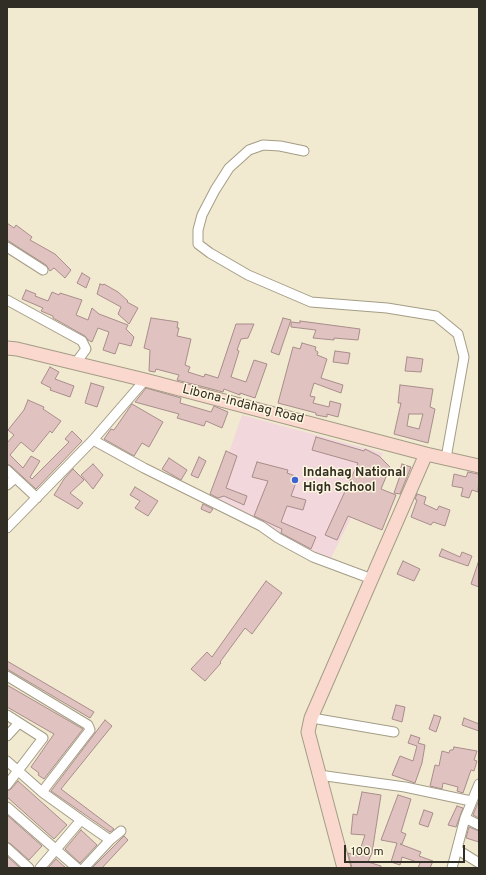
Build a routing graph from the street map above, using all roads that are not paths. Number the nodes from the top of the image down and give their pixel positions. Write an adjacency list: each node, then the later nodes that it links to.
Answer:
1 (304, 151): 10 (street)
2 (7, 247): 3 (street)
3 (43, 270)
4 (7, 300): 6 (street)
5 (7, 348): 6 (main road, Libona-Indahag Road)
6 (75, 364): 7 (main road, Libona-Indahag Road)
7 (145, 380): 8 (street); 9 (main road, Libona-Indahag Road)
8 (93, 440): 15 (street); 17 (street)
9 (426, 454): 10 (main road, Libona-Indahag Road); 17 (main road)
10 (446, 458): 11 (main road, Libona-Indahag Road)
11 (479, 466)
12 (7, 470): 13 (street)
13 (15, 478): 14 (street); 15 (street)
14 (7, 485)
15 (37, 498): 16 (street)
16 (7, 528)
17 (372, 579): 20 (main road)
18 (7, 676): 28 (street)
19 (7, 715): 21 (street)
20 (312, 718): 22 (street); 26 (main road)
21 (19, 723): 23 (street); 25 (street)
22 (394, 732)
23 (7, 736)
24 (7, 761): 25 (street)
25 (19, 771): 27 (street); 28 (street)
26 (319, 775): 29 (street); 44 (main road)
27 (7, 784)
28 (42, 792): 32 (street)
29 (476, 793): 31 (street)
30 (7, 807): 37 (street)
31 (465, 818): 33 (street); 38 (street)
32 (81, 820): 35 (street); 37 (street)
33 (479, 825)
34 (121, 831): 35 (street)
35 (110, 840): 43 (street)
36 (7, 848): 40 (street)
37 (56, 850): 41 (street); 42 (street)
38 (458, 850): 39 (street); 45 (street)
39 (479, 863)
40 (29, 868)
41 (40, 868)
42 (77, 868)
43 (84, 868)
44 (344, 868)
45 (452, 868)

